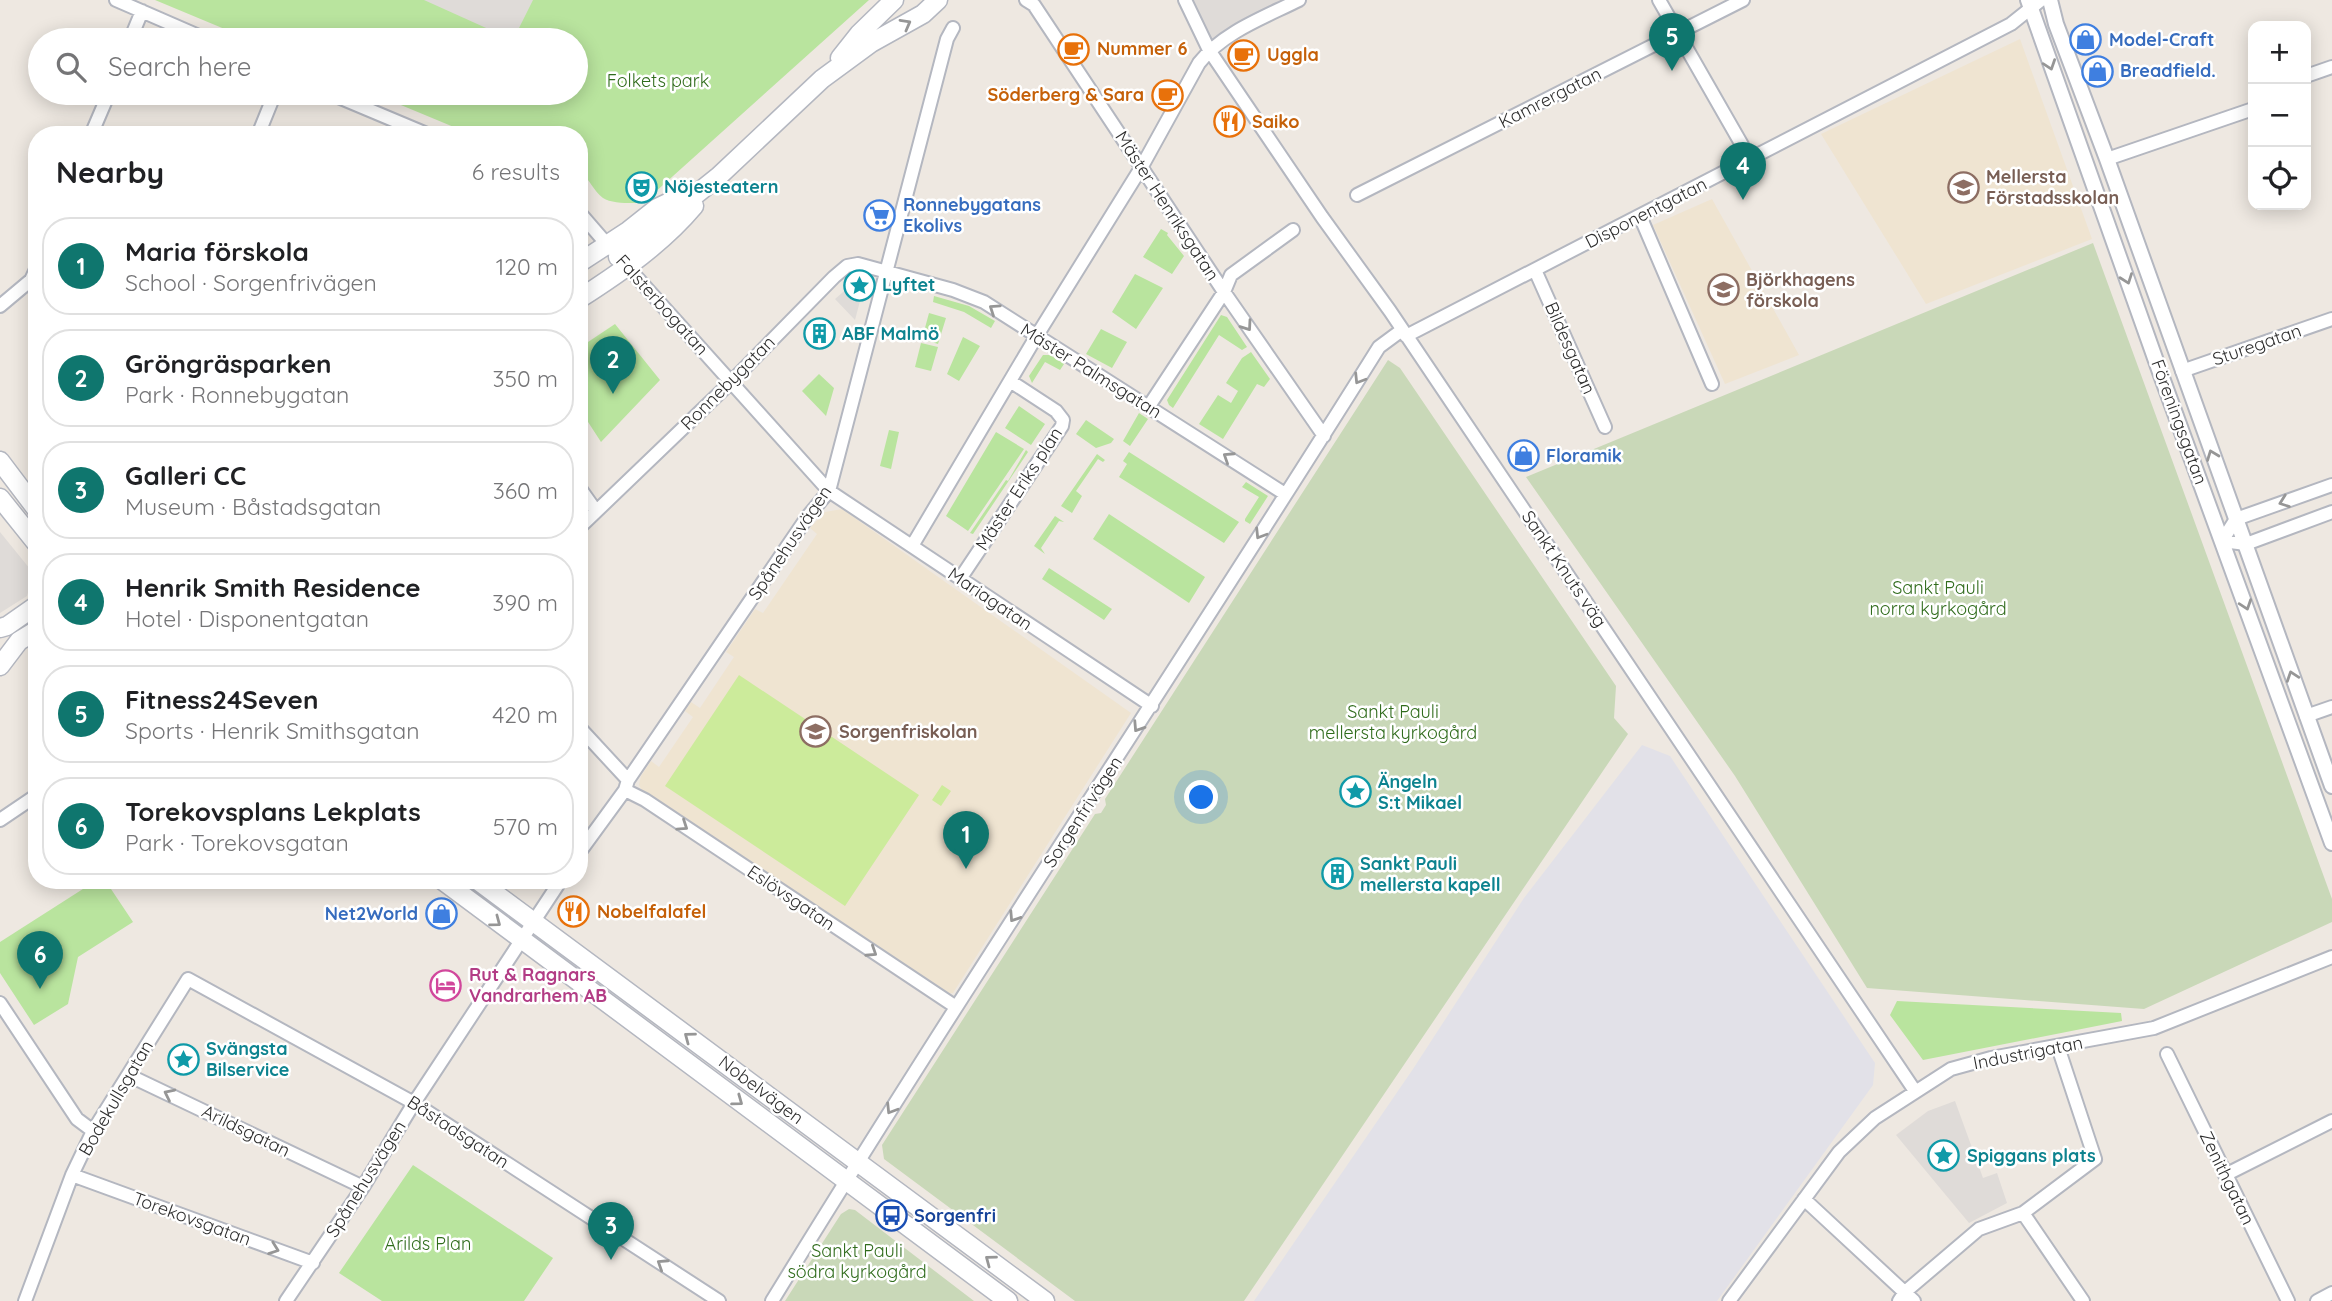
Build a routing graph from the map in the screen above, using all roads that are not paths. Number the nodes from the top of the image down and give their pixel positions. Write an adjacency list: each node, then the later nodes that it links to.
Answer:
1 (116, 0): 11 (street)
2 (894, 0): 19 (main road)
3 (937, 0): 19 (main road, one-way to 3)
4 (1026, 0): 29 (street, Mäster Henriksgatan)
5 (1185, 0): 16 (street, Sankt Knuts väg)
6 (1298, 0): 16 (street)
7 (1658, 0): 15 (street)
8 (1743, 0): 15 (street, Kamrergatan)
9 (2050, 0): 28 (street, Föreningsgatan)
10 (2034, 3): 27 (street, Disponentgatan); 65 (street, Föreningsgatan, one-way to 65)
11 (142, 11): 12 (street); 13 (street)
12 (135, 28)
13 (181, 28)
14 (953, 28): 38 (street, Spånehusvägen)
15 (1677, 34): 27 (street); 31 (street, Kamrergatan)
16 (1209, 50): 29 (street); 44 (street, Sankt Knuts väg)
17 (2332, 67): 18 (street)
18 (2311, 74)
19 (822, 79): 30 (main road)
20 (104, 105): 24 (street)
21 (270, 105): 25 (street)
22 (355, 105): 26 (street)
23 (2248, 111): 28 (street)
24 (95, 126)
25 (262, 126)
26 (402, 126)
27 (1750, 159): 32 (street, Disponentgatan)
28 (2107, 159): 46 (street, Föreningsgatan)
29 (1141, 168): 41 (street, Mäster Henriksgatan); 45 (street)
30 (719, 176): 35 (main road); 35 (main road)
31 (1357, 195)
32 (1640, 216): 37 (street, Disponentgatan); 49 (street)
33 (588, 222): 35 (street, Falsterbogatan)
34 (1293, 230): 41 (street)
35 (618, 256): 36 (main road); 40 (main road); 48 (street, Falsterbogatan)
36 (588, 261)
37 (1535, 270): 44 (street, Disponentgatan); 51 (street, Bildesgatan)
38 (887, 272): 45 (street, Mäster Palmsgatan, one-way to 38); 48 (street, Ronnebygatan); 55 (street, Spånehusvägen)
39 (28, 285): 42 (street)
40 (588, 289)
41 (1224, 292): 50 (street); 52 (street, Mäster Henriksgatan, one-way to 52)
42 (0, 306)
43 (2332, 320): 46 (street, Sturegatan)
44 (1404, 333): 52 (street, Sorgenfrivägen, one-way to 52); 95 (street, Sankt Knuts väg)
45 (1036, 337): 47 (street); 50 (street, Mäster Palmsgatan)
46 (2182, 371): 63 (street, Föreningsgatan, one-way to 46)
47 (1010, 381): 67 (street); 68 (street, Mäster Eriks plan)
48 (731, 382): 55 (street, Falsterbogatan); 60 (street, Ronnebygatan)
49 (1712, 384)
50 (1149, 406): 56 (street, Mäster Palmsgatan, one-way to 50)
51 (1605, 427)
52 (1324, 436): 56 (street, Sorgenfrivägen)
53 (0, 461): 58 (main road)
54 (2332, 485): 63 (street, one-way to 63)
55 (829, 491): 67 (street, Mariagatan); 77 (street, Spånehusvägen)
56 (1286, 494): 73 (street, Sorgenfrivägen, one-way to 73)
57 (0, 498): 64 (main road)
58 (28, 498)
59 (588, 500): 60 (street)
60 (596, 511): 62 (street, Ronnebygatan)
61 (2332, 512): 66 (street)
62 (588, 519)
63 (2236, 519): 65 (street); 66 (street, Föreningsgatan)
64 (28, 533)
65 (2222, 541): 66 (street); 82 (street, Föreningsgatan, one-way to 82)
66 (2246, 544): 75 (street, Föreningsgatan, one-way to 66)
67 (912, 546): 68 (street, Mariagatan)
68 (960, 579): 73 (street, Mariagatan)
69 (28, 611): 70 (main road)
70 (0, 628)
71 (28, 636): 72 (main road)
72 (0, 666)
73 (1152, 706): 91 (street, Sorgenfrivägen, one-way to 91)
74 (2332, 706): 75 (street)
75 (2306, 716): 78 (street, Föreningsgatan)
76 (588, 738): 77 (street, Eslövsgatan)
77 (626, 785): 81 (street, Spånehusvägen); 91 (street, Eslövsgatan, one-way to 91)
78 (2332, 786)
79 (28, 801): 80 (street)
80 (0, 820)
81 (588, 840)
82 (2332, 843)
83 (454, 889): 87 (main road, Nobelvägen, one-way to 87)
84 (490, 889): 86 (main road, Nobelvägen)
85 (555, 889): 86 (street, Spånehusvägen)
86 (534, 921): 87 (street, Spånehusvägen); 99 (main road, Nobelvägen, one-way to 86)
87 (520, 940): 96 (street, Spånehusvägen); 102 (main road, Nobelvägen, one-way to 102)
88 (2332, 957): 92 (street, Industrigatan)
89 (188, 979): 94 (street, Bodekullsgatan); 96 (street, Båstadsgatan)
90 (0, 1003): 98 (street)
91 (956, 1007): 99 (street, Sorgenfrivägen, one-way to 99)
92 (2058, 1047): 95 (street, Industrigatan); 105 (street)
93 (2166, 1054): 101 (street, Zenithgatan)
94 (128, 1075): 98 (street, Bodekullsgatan); 103 (street, Arildsgatan, one-way to 94)
95 (1915, 1091): 104 (street, Industrigatan)
96 (414, 1103): 103 (street, Spånehusvägen); 111 (street, Båstadsgatan, one-way to 96)
97 (2332, 1121): 101 (street)
98 (93, 1131): 100 (street, Bodekullsgatan)
99 (858, 1162): 102 (street, Sorgenfrivägen); 114 (main road, Nobelvägen, one-way to 99)
100 (72, 1175): 106 (street, Torekovsgatan, one-way to 106); 109 (street, Bodekullsgatan)
101 (2225, 1175): 117 (street, Zenithgatan)
102 (846, 1181): 112 (street, Sorgenfrivägen); 113 (main road, Nobelvägen)
103 (363, 1187): 106 (street, Spånehusvägen)
104 (1804, 1199): 108 (street); 115 (street, Industrigatan)
105 (2023, 1213): 108 (street); 116 (street)
106 (313, 1264): 110 (street, Spånehusvägen)
107 (2332, 1293): 118 (street)
108 (1906, 1298)
109 (25, 1301)
110 (286, 1301)
111 (719, 1301)
112 (772, 1301)
113 (1008, 1301)
114 (1045, 1301)
115 (1729, 1301)
116 (2083, 1301)
117 (2288, 1301)
118 (2317, 1301)

